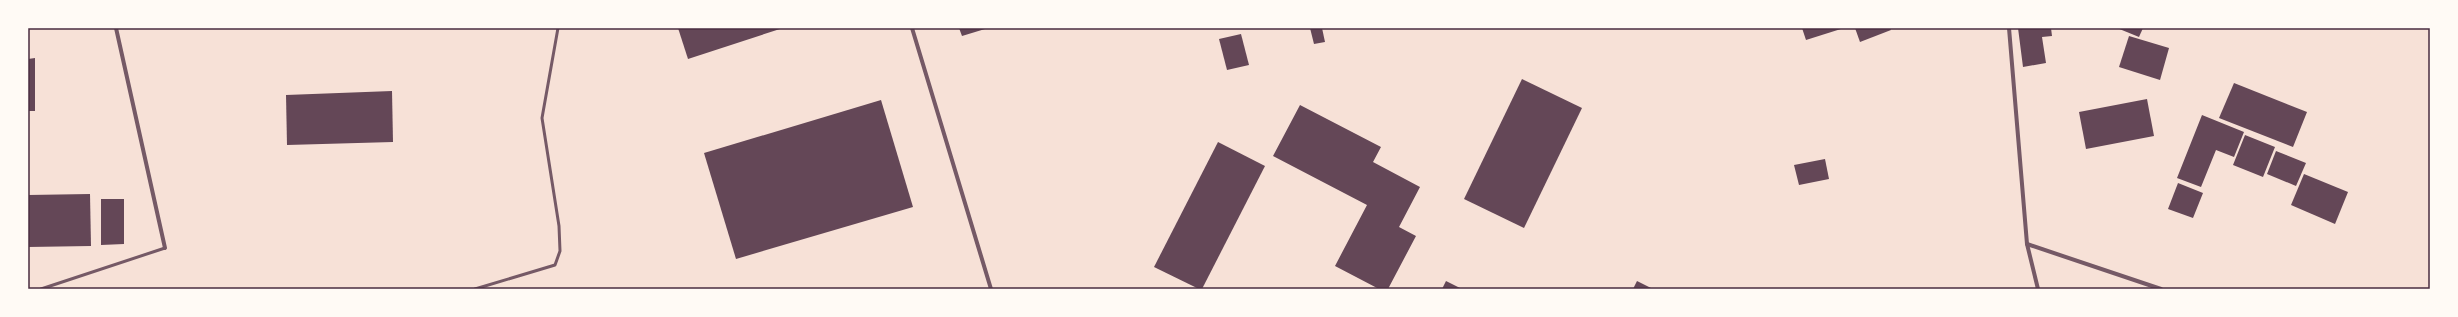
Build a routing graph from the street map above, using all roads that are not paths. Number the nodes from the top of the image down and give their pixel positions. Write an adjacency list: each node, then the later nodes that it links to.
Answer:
1 (116, 28): 6 (street)
2 (558, 28): 8 (lane)
3 (912, 28): 9 (street)
4 (2009, 28): 5 (street)
5 (2027, 244): 10 (street); 11 (street)
6 (165, 248): 7 (lane)
7 (42, 289)
8 (474, 289)
9 (991, 289)
10 (2038, 289)
11 (2161, 289)

